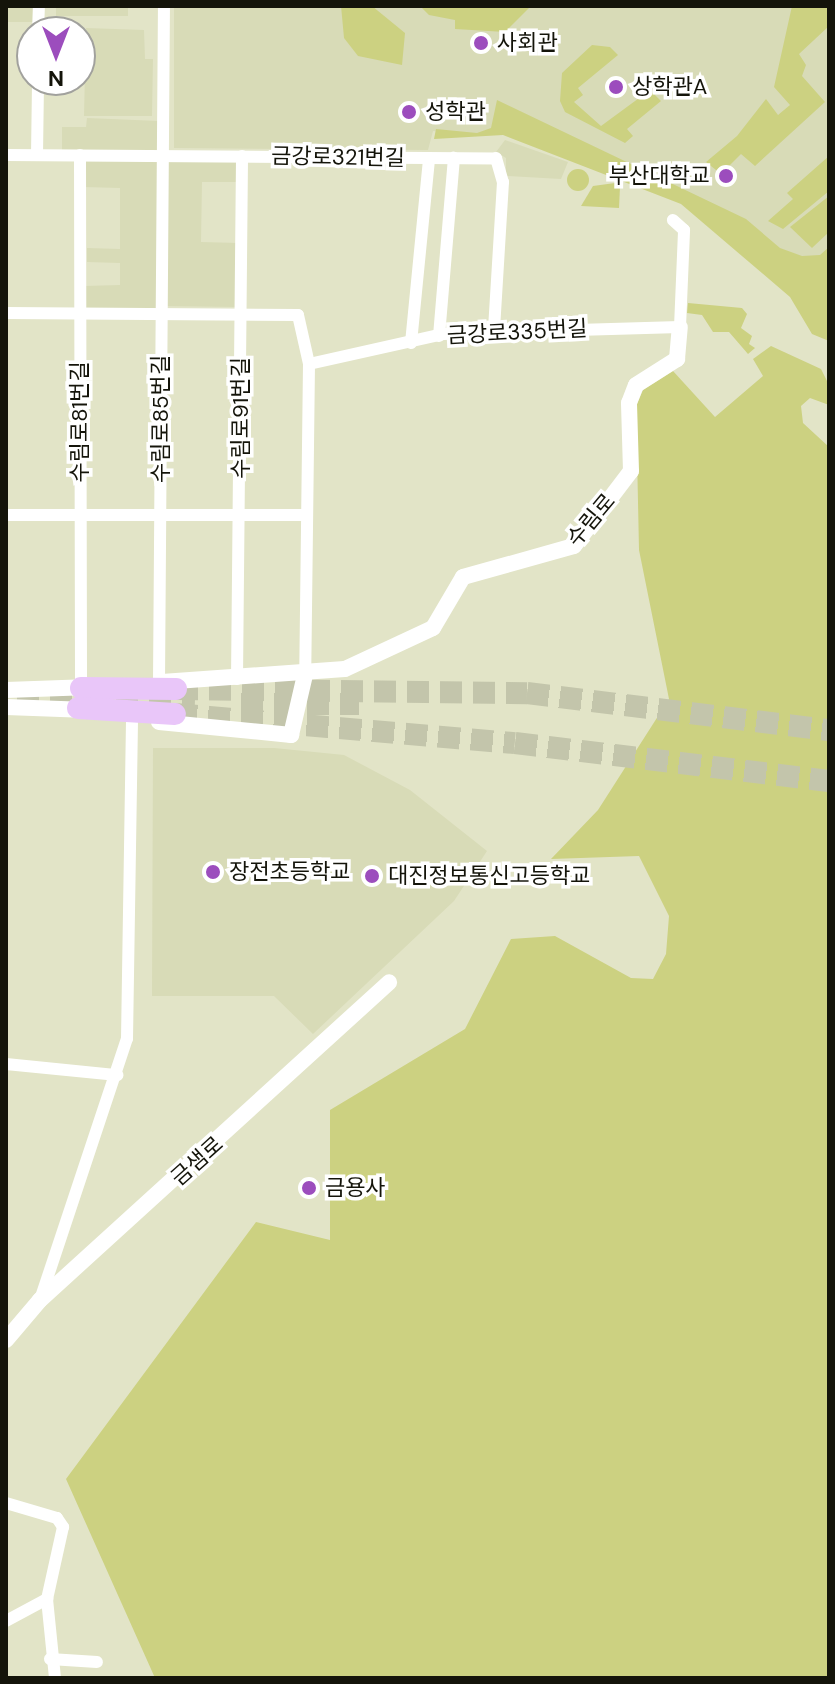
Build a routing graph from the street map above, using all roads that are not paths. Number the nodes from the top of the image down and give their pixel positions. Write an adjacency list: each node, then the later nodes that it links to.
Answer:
1 (164, 6): 6 (street, 수림로85번길)
2 (38, 96): 4 (street)
3 (6, 155): 4 (street, 금강로321번길)
4 (37, 155): 5 (street, 금강로321번길)
5 (80, 155): 6 (street, 금강로321번길); 12 (street, 수림로81번길)
6 (162, 156): 7 (street, 금강로321번길); 13 (street, 수림로85번길)
7 (242, 156): 8 (street, 금강로321번길); 14 (street, 수림로91번길)
8 (429, 158): 9 (street, 금강로321번길); 18 (street)
9 (454, 158): 16 (street, 금강로321번길); 17 (street)
10 (673, 220): 15 (street, 수림로)
11 (6, 313): 12 (street)
12 (80, 314): 13 (street); 21 (street, 수림로81번길)
13 (162, 314): 14 (street); 22 (street, 수림로85번길)
14 (241, 315): 19 (street); 23 (street, 수림로91번길)
15 (680, 327): 16 (street, 금강로335번길); 25 (main road, 수림로)
16 (494, 330): 17 (street, 금강로335번길)
17 (439, 336): 18 (street, 금강로335번길)
18 (411, 343): 19 (street, 금강로335번길)
19 (309, 364): 24 (street)
20 (6, 515): 21 (street)
21 (80, 515): 22 (street); 29 (street, 수림로81번길)
22 (161, 515): 23 (street); 27 (street, 수림로85번길)
23 (241, 515): 24 (street); 26 (street, 수림로91번길)
24 (307, 515): 25 (street)
25 (305, 675): 26 (main road, 수림로); 32 (main road)
26 (237, 679): 27 (main road, 수림로)
27 (168, 686): 29 (highway)
28 (6, 690): 29 (main road)
29 (79, 698): 30 (main road); 32 (highway)
30 (6, 707)
31 (175, 714): 32 (highway)
32 (135, 715): 35 (street)
33 (389, 982): 36 (main road, 금샘로)
34 (6, 1064): 35 (street)
35 (117, 1075): 36 (street)
36 (40, 1300): 37 (main road, 금샘로)
37 (6, 1340)
38 (6, 1503): 39 (street)
39 (47, 1599): 40 (street); 41 (street)
40 (6, 1621)
41 (50, 1659): 42 (street); 43 (street)
42 (97, 1662)
43 (55, 1678)

